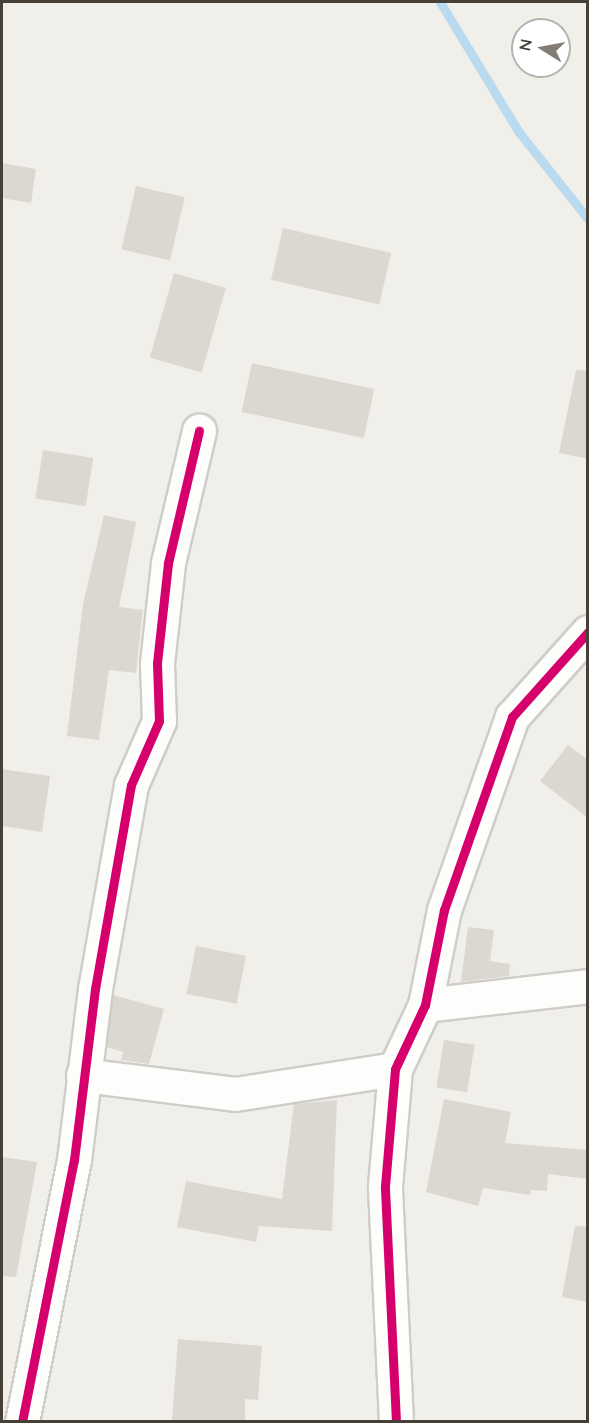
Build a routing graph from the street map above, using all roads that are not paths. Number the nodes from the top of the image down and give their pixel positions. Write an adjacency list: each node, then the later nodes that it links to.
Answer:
1 (199, 431): 6 (street)
2 (588, 632): 4 (street)
3 (588, 986): 4 (street)
4 (425, 1005): 5 (street)
5 (395, 1069): 6 (street); 8 (street)
6 (82, 1076): 7 (street)
7 (22, 1422)
8 (396, 1422)

